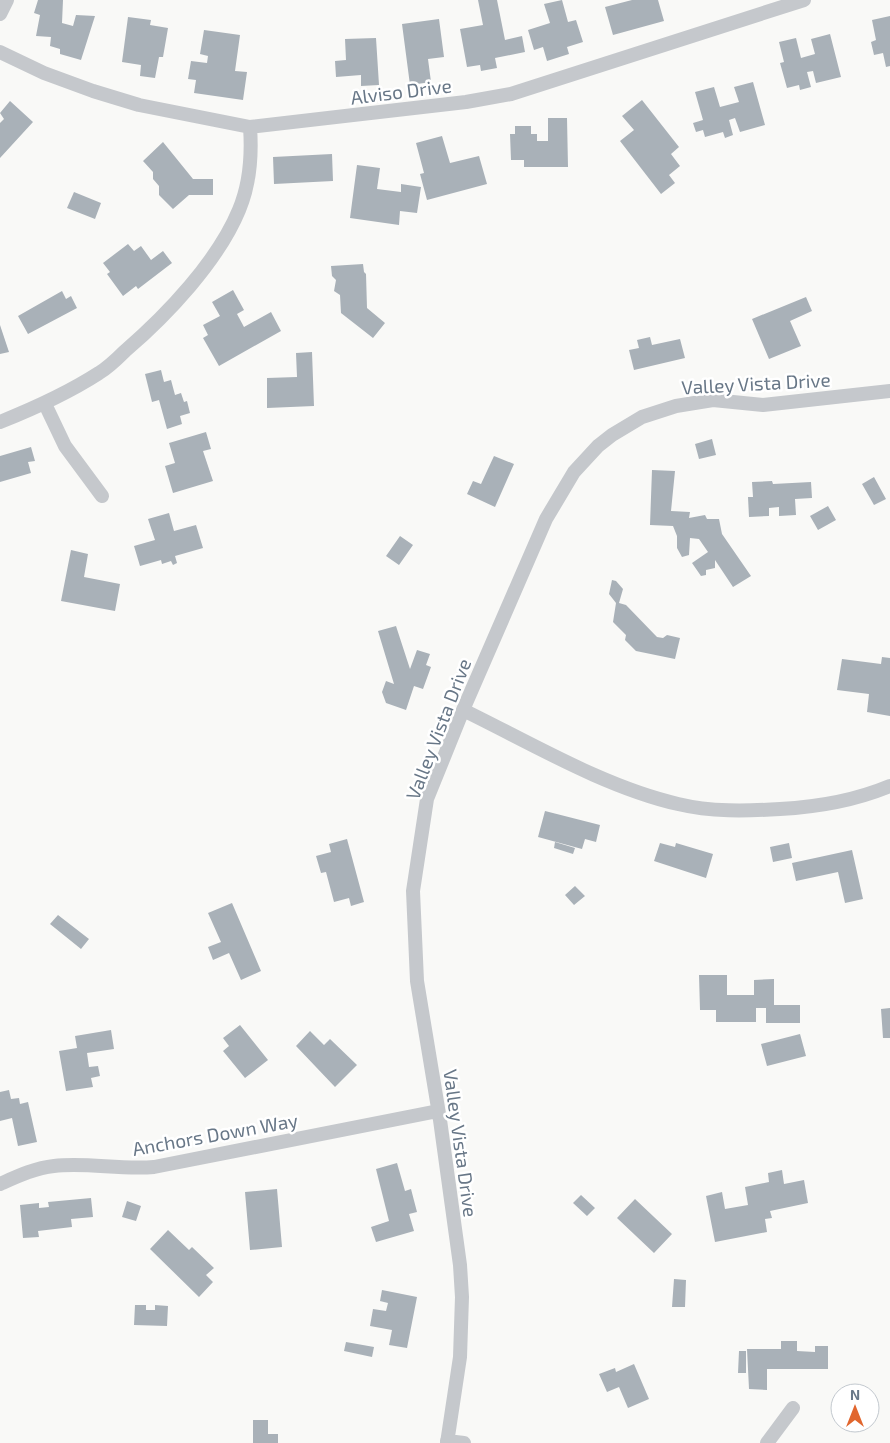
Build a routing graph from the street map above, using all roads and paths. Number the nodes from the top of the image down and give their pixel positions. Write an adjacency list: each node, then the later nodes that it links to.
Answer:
1 (7, 0): 3 (street)
2 (804, 0): 5 (street, Alviso Drive)
3 (0, 14)
4 (0, 52): 5 (street, Alviso Drive)
5 (250, 127): 7 (street)
6 (890, 391): 10 (street, Valley Vista Drive)
7 (45, 404): 8 (street); 9 (street)
8 (0, 422)
9 (102, 496)
10 (463, 710): 11 (street); 12 (street, Valley Vista Drive)
11 (890, 786)
12 (438, 1111): 13 (street, Anchors Down Way); 15 (street, Valley Vista Drive)
13 (0, 1184)
14 (793, 1408): 17 (street)
15 (447, 1442): 16 (street)
16 (464, 1443)
17 (767, 1443)

